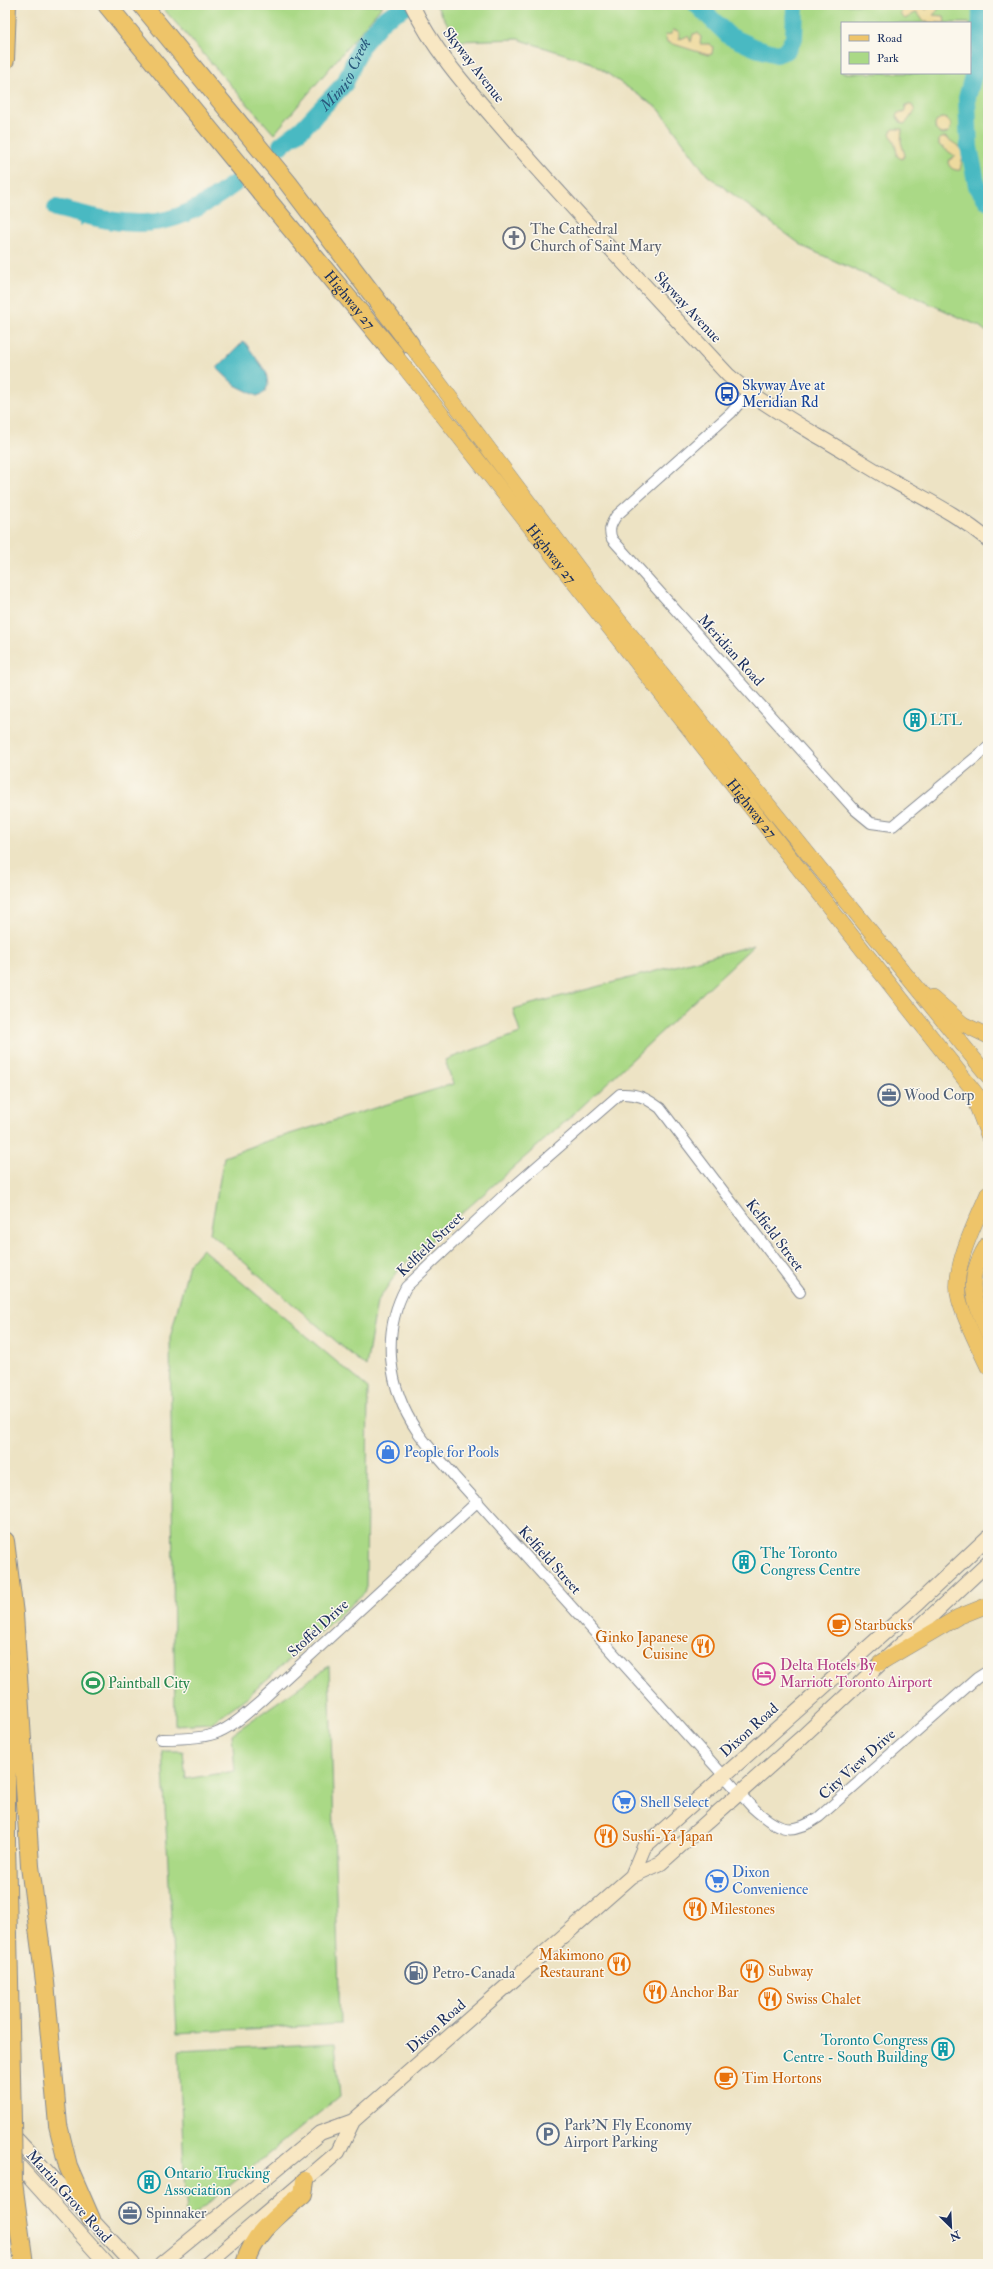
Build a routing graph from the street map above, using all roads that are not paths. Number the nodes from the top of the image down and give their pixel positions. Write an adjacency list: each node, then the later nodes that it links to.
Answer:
1 (7, 5): 5 (highway)
2 (108, 5): 7 (highway, Highway 27)
3 (142, 5): 6 (highway, Highway 27)
4 (412, 5): 8 (main road, Skyway Avenue)
5 (5, 60)
6 (410, 344): 11 (main road, Highway 27)
7 (395, 355): 14 (main road, Highway 27)
8 (748, 392): 9 (main road, Skyway Avenue); 10 (street, Meridian Road)
9 (988, 540)
10 (988, 747)
11 (909, 979): 12 (main road); 13 (main road, Highway 27)
12 (988, 1036)
13 (988, 1076)
14 (965, 1083): 15 (main road, Highway 27); 16 (main road)
15 (988, 1109)
16 (988, 1135)
17 (988, 1193): 21 (main road)
18 (988, 1243): 20 (main road)
19 (800, 1292): 22 (street, Kelfield Street)
20 (988, 1333)
21 (988, 1367)
22 (478, 1501): 32 (street, Stoffel Drive); 33 (street, Kelfield Street)
23 (988, 1537): 27 (main road, Dixon Road)
24 (5, 1541): 41 (highway)
25 (5, 1559): 37 (highway)
26 (988, 1562): 29 (main road, Dixon Road)
27 (920, 1601): 29 (main road); 33 (main road, Dixon Road)
28 (988, 1605): 30 (main road)
29 (933, 1614): 30 (main road, Dixon Road)
30 (880, 1663): 34 (main road, Dixon Road)
31 (988, 1671): 34 (street, City View Drive)
32 (161, 1739)
33 (724, 1776): 34 (street, Kelfield Street); 35 (main road, Dixon Road)
34 (739, 1793): 35 (main road, Dixon Road)
35 (632, 1876): 36 (main road, Dixon Road)
36 (353, 2121): 39 (main road, Dixon Road); 48 (main road, Dixon Road)
37 (8, 2123): 40 (highway, bridge); 41 (main road, Martin Grove Road)
38 (5, 2150): 42 (main road, Martin Grove Road)
39 (305, 2181): 49 (main road, Dixon Road); 50 (highway)
40 (13, 2182): 43 (highway); 44 (highway)
41 (91, 2219): 47 (main road, Martin Grove Road)
42 (84, 2238): 45 (main road); 46 (main road, Martin Grove Road)
43 (11, 2264)
44 (24, 2264)
45 (99, 2264)
46 (107, 2264)
47 (133, 2264)
48 (161, 2264)
49 (207, 2264)
50 (245, 2264)

